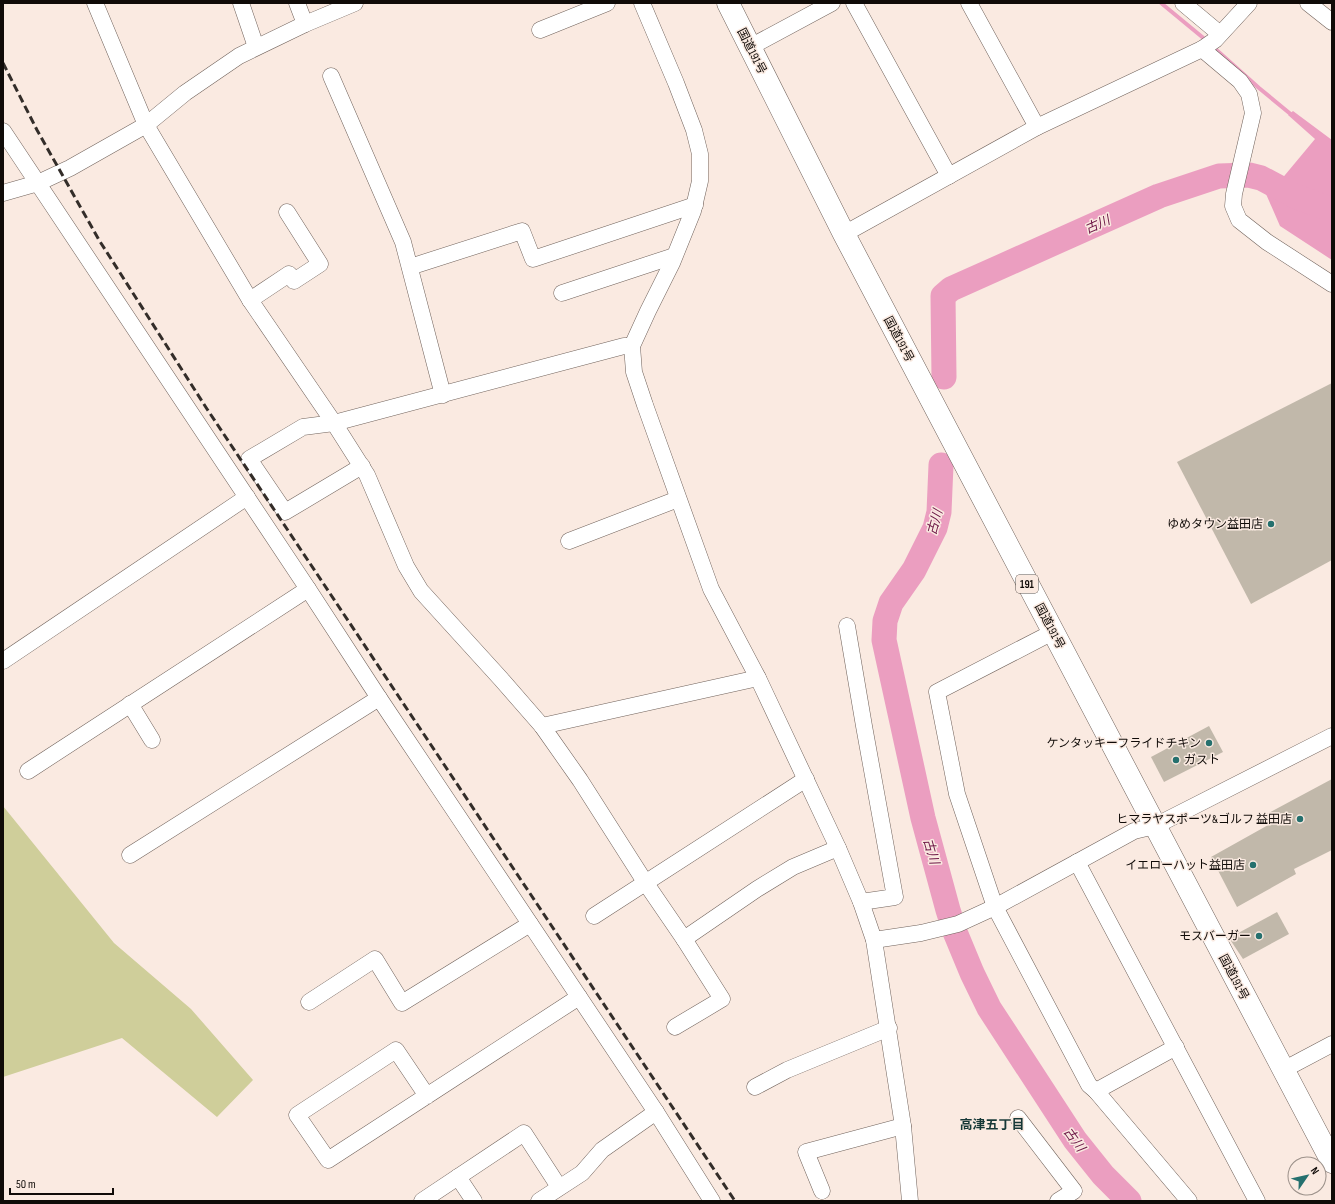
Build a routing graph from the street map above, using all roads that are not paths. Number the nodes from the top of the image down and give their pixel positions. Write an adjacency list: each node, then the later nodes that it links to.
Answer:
1 (95, 3): 22 (street)
2 (241, 3): 18 (street)
3 (297, 3): 15 (street)
4 (355, 3): 15 (street)
5 (607, 3): 16 (street)
6 (642, 3): 28 (street)
7 (728, 3): 19 (highway, 国道191号 / 191)
8 (832, 3): 19 (street)
9 (854, 3): 25 (street)
10 (969, 3): 23 (street)
11 (1183, 3): 17 (street)
12 (1249, 3): 17 (street)
13 (1308, 3): 14 (street)
14 (1332, 22)
15 (305, 24): 18 (street)
16 (540, 30)
17 (1220, 34): 20 (street)
18 (256, 47): 22 (street)
19 (750, 47): 30 (highway, 国道191号 / 191)
20 (1202, 49): 23 (street); 33 (street)
21 (331, 76): 32 (street)
22 (146, 125): 26 (street); 35 (street)
23 (1037, 127): 25 (street)
24 (3, 131): 26 (street)
25 (949, 176): 30 (street)
26 (38, 183): 27 (street); 40 (street)
27 (3, 193)
28 (695, 205): 31 (street); 32 (street)
29 (287, 212): 35 (street)
30 (844, 234): 45 (highway, 国道191号 / 191)
31 (674, 256): 34 (street); 36 (street)
32 (410, 267): 37 (street)
33 (1332, 284)
34 (562, 293)
35 (250, 300): 38 (street)
36 (632, 346): 37 (street); 41 (street)
37 (443, 395): 38 (street)
38 (334, 423): 39 (street); 39 (street)
39 (362, 466): 50 (street)
40 (247, 498): 43 (street); 46 (street)
41 (678, 499): 42 (street); 47 (street)
42 (568, 541)
43 (308, 589): 48 (street); 49 (street)
44 (847, 626): 60 (street)
45 (1053, 632): 55 (highway, 国道191号 / 191); 61 (street)
46 (3, 661)
47 (758, 678): 50 (street); 54 (street)
48 (379, 698): 57 (street); 63 (street)
49 (130, 704): 52 (street); 53 (street)
50 (542, 726): 59 (street)
51 (1332, 736): 55 (street)
52 (152, 740)
53 (28, 771)
54 (806, 779): 56 (street); 59 (street)
55 (1155, 826): 58 (street); 72 (highway, 国道191号 / 191)
56 (838, 848): 60 (street); 64 (street)
57 (130, 855)
58 (1077, 862): 61 (street); 71 (street)
59 (645, 882): 62 (street); 64 (street)
60 (862, 902): 65 (street)
61 (995, 906): 65 (street); 74 (street)
62 (594, 916)
63 (530, 924): 66 (street); 67 (street)
64 (684, 938): 68 (street)
65 (874, 940): 69 (street)
66 (579, 997): 75 (street); 76 (street)
67 (309, 1002)
68 (675, 1027)
69 (889, 1028): 73 (street); 78 (street)
70 (1332, 1044): 72 (street)
71 (1176, 1048): 74 (street); 90 (street)
72 (1283, 1070): 79 (highway, 国道191号 / 191)
73 (755, 1087)
74 (1096, 1091): 89 (street)
75 (427, 1096): 75 (street)
76 (656, 1112): 81 (street); 86 (street)
77 (1018, 1118): 88 (street)
78 (903, 1126): 82 (street); 87 (street)
79 (1332, 1162)
80 (458, 1177): 81 (street); 83 (street); 84 (street)
81 (559, 1187): 85 (street)
82 (822, 1191)
83 (422, 1201)
84 (474, 1201)
85 (539, 1201)
86 (712, 1201)
87 (910, 1201)
88 (1058, 1201)
89 (1189, 1201)
90 (1257, 1201)

